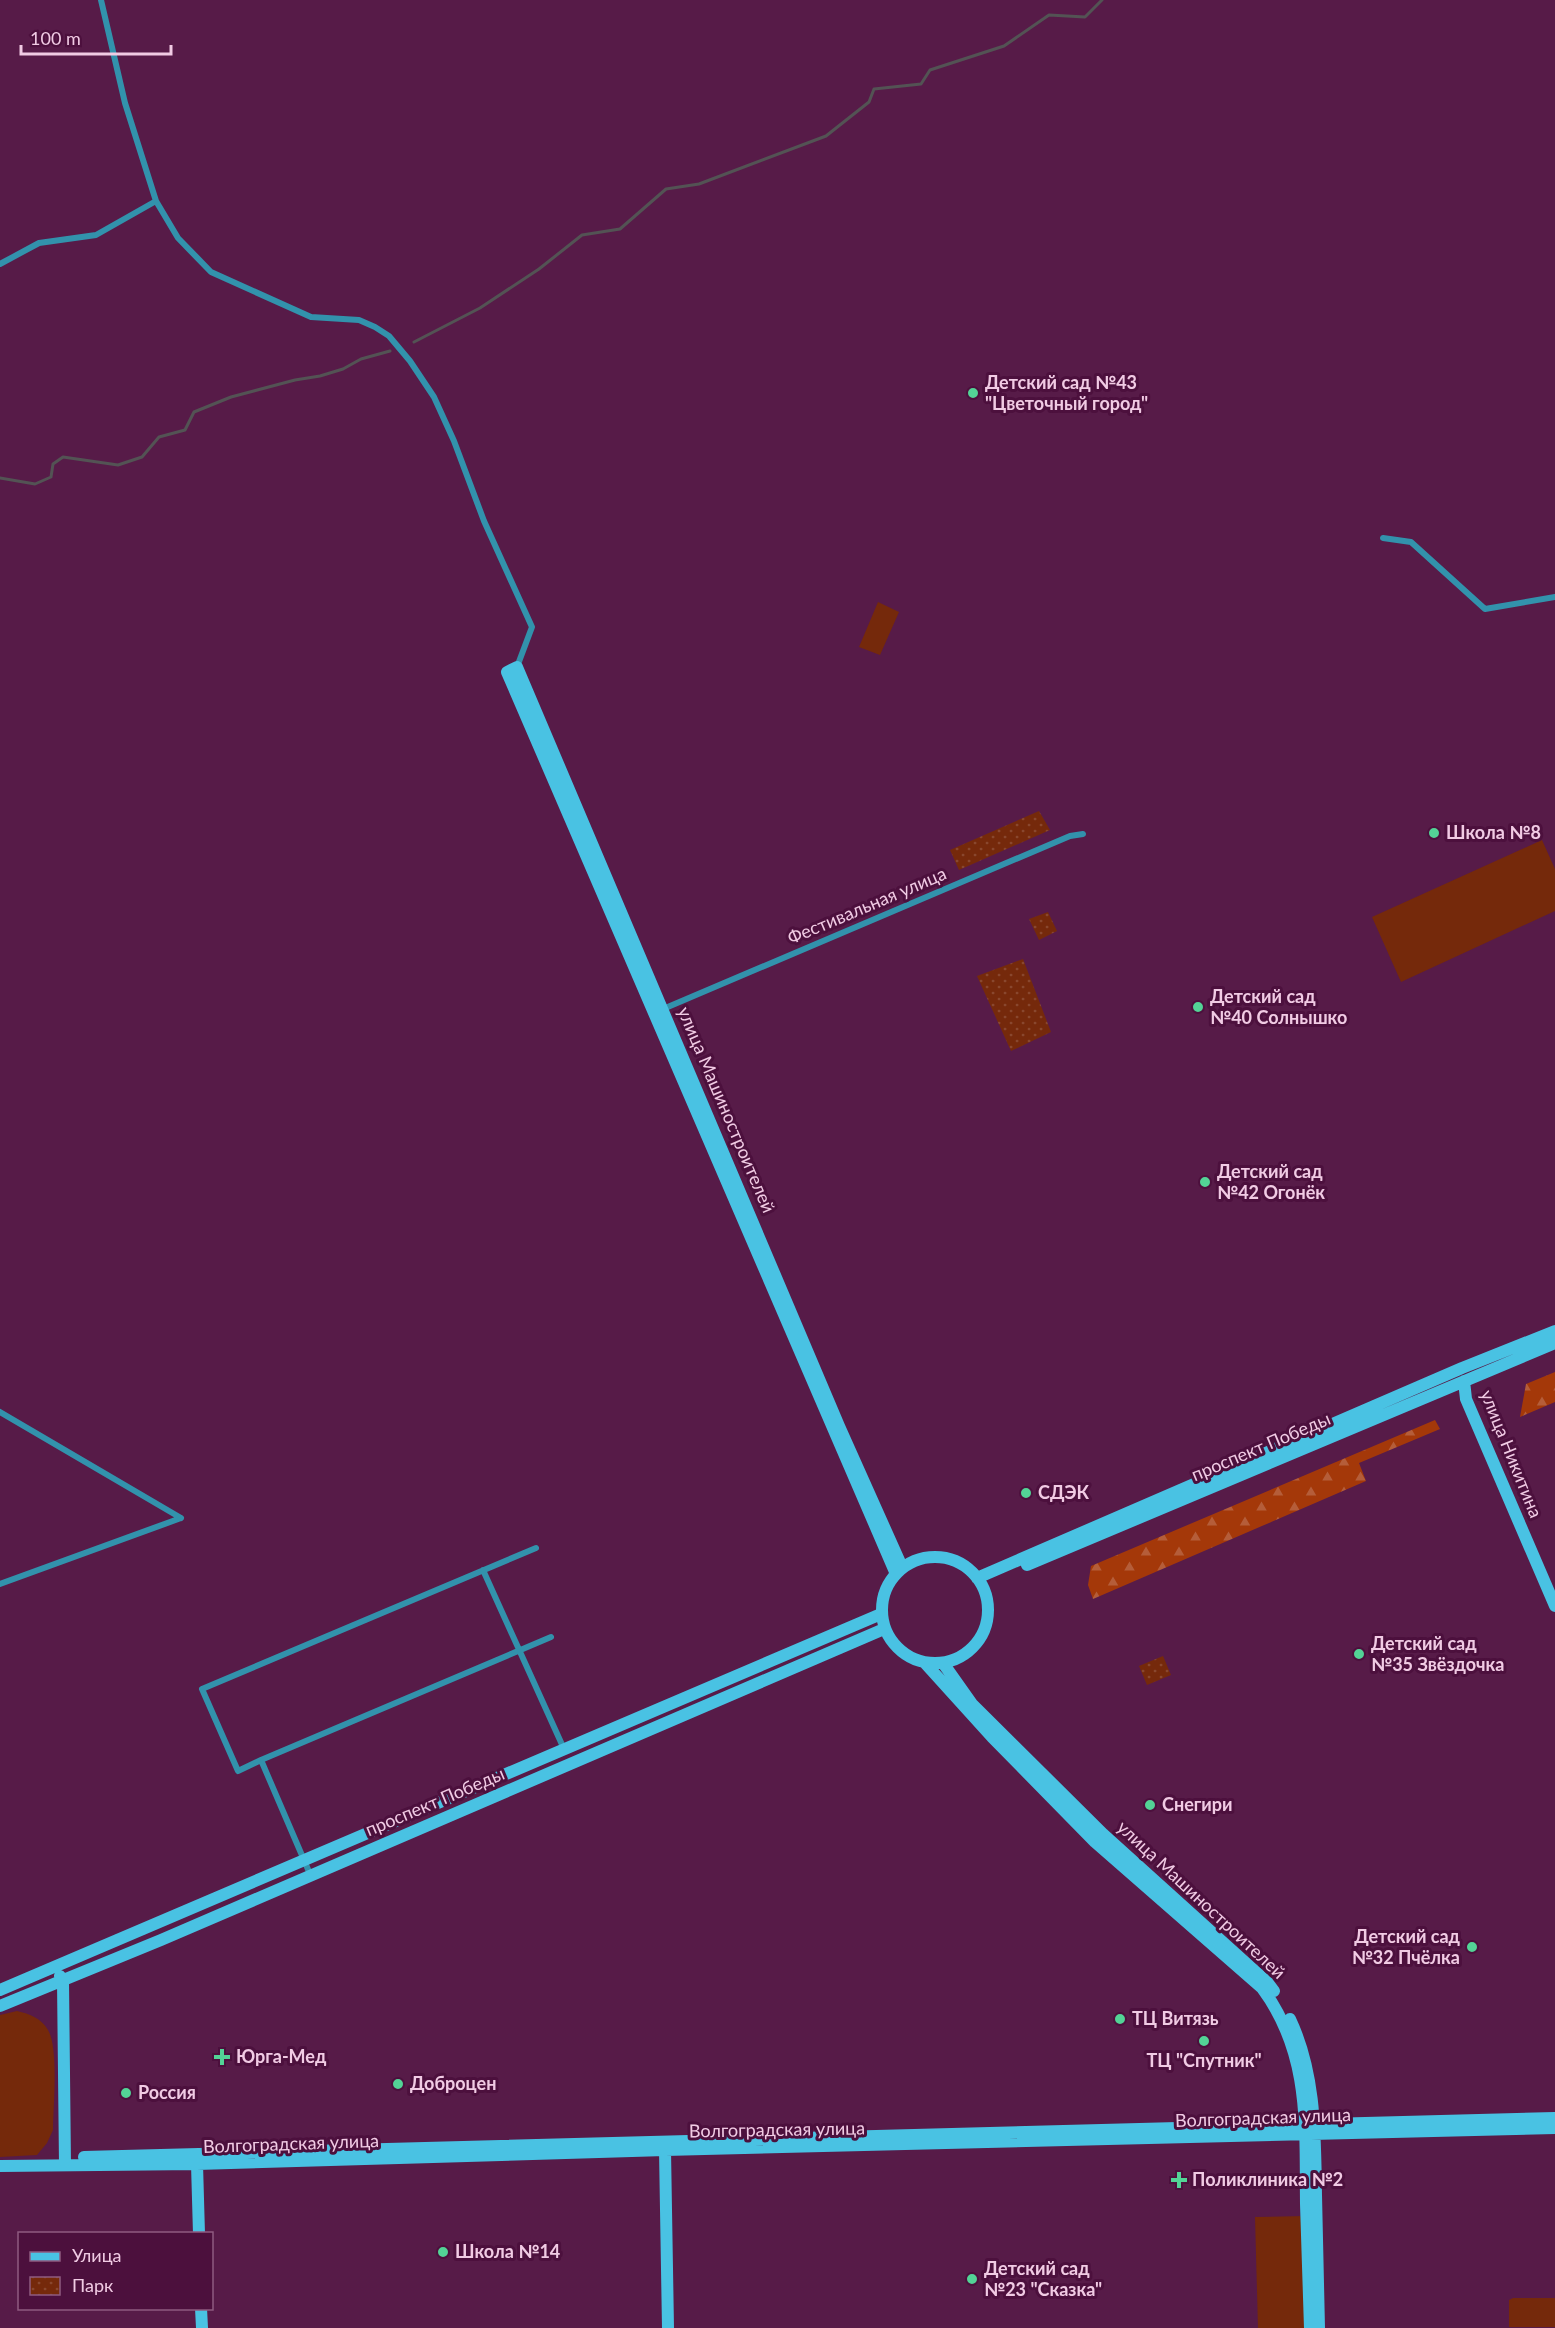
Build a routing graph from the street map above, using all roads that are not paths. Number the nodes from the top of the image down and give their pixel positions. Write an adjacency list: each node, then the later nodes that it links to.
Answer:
1 (101, 0): 2 (street)
2 (156, 201): 3 (street); 6 (street)
3 (0, 264)
4 (1383, 538): 5 (street)
5 (1555, 597)
6 (517, 668): 8 (main road, улица Машиностроителей); 15 (main road)
7 (1083, 834): 8 (street, Фестивальная улица)
8 (663, 1009): 15 (main road, улица Машиностроителей)
9 (1555, 1331): 16 (main road)
10 (1555, 1343): 11 (main road, проспект Победы)
11 (1464, 1381): 16 (main road, проспект Победы); 18 (main road, улица Никитина)
12 (0, 1413): 17 (street)
13 (536, 1548): 14 (street)
14 (483, 1570): 22 (street); 26 (street)
15 (899, 1570): 16 (main road); 19 (main road)
16 (979, 1581): 24 (main road)
17 (0, 1584)
18 (1555, 1606)
19 (881, 1614): 20 (main road); 25 (main road)
20 (884, 1629): 23 (main road); 28 (main road, проспект Победы)
21 (551, 1638): 22 (street)
22 (519, 1651): 25 (street); 26 (street)
23 (925, 1663): 24 (main road); 35 (main road)
24 (943, 1663): 35 (main road, улица Машиностроителей)
25 (564, 1749): 27 (main road)
26 (261, 1760): 27 (street)
27 (304, 1860): 28 (street); 29 (main road)
28 (310, 1874): 30 (main road, проспект Победы)
29 (55, 1967): 30 (main road); 31 (main road)
30 (63, 1981): 32 (main road, проспект Победы); 37 (main road)
31 (0, 1990)
32 (0, 2006)
33 (1555, 2118): 35 (main road)
34 (1555, 2128): 35 (main road, Волгоградская улица)
35 (1310, 2129): 36 (main road, Волгоградская улица); 37 (main road); 44 (main road); 45 (main road, улица Машиностроителей)
36 (670, 2150): 38 (main road, Волгоградская улица); 43 (main road)
37 (65, 2162): 38 (main road, Волгоградская улица); 39 (main road, Волгоградская улица)
38 (196, 2164): 40 (main road)
39 (0, 2166)
40 (199, 2232)
41 (201, 2310): 42 (main road)
42 (202, 2328)
43 (668, 2328)
44 (1310, 2328)
45 (1319, 2328)

